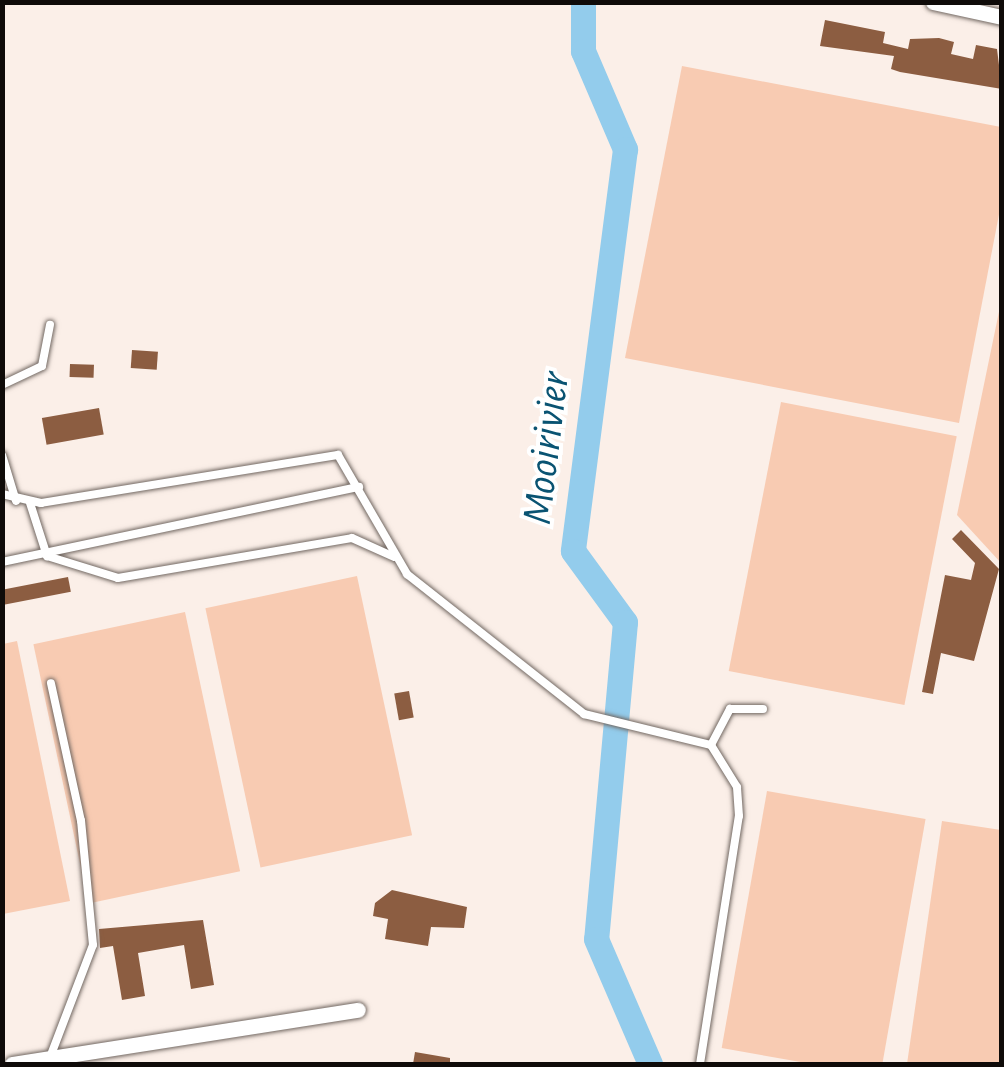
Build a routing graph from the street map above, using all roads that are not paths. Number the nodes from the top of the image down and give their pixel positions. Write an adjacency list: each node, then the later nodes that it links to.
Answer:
1 (933, 2): 2 (street)
2 (1002, 17)
3 (50, 325): 4 (lane)
4 (2, 385)
5 (2, 454): 8 (lane)
6 (359, 488): 9 (lane); 10 (lane); 11 (lane)
7 (2, 494): 8 (lane)
8 (16, 501): 9 (lane)
9 (30, 503): 10 (lane)
10 (47, 556): 11 (lane); 12 (lane)
11 (394, 557): 15 (lane)
12 (2, 562)
13 (51, 683): 17 (lane)
14 (763, 709): 15 (lane)
15 (711, 745): 19 (lane)
16 (358, 1010): 17 (street)
17 (49, 1060): 18 (street)
18 (12, 1064)
19 (700, 1064)

